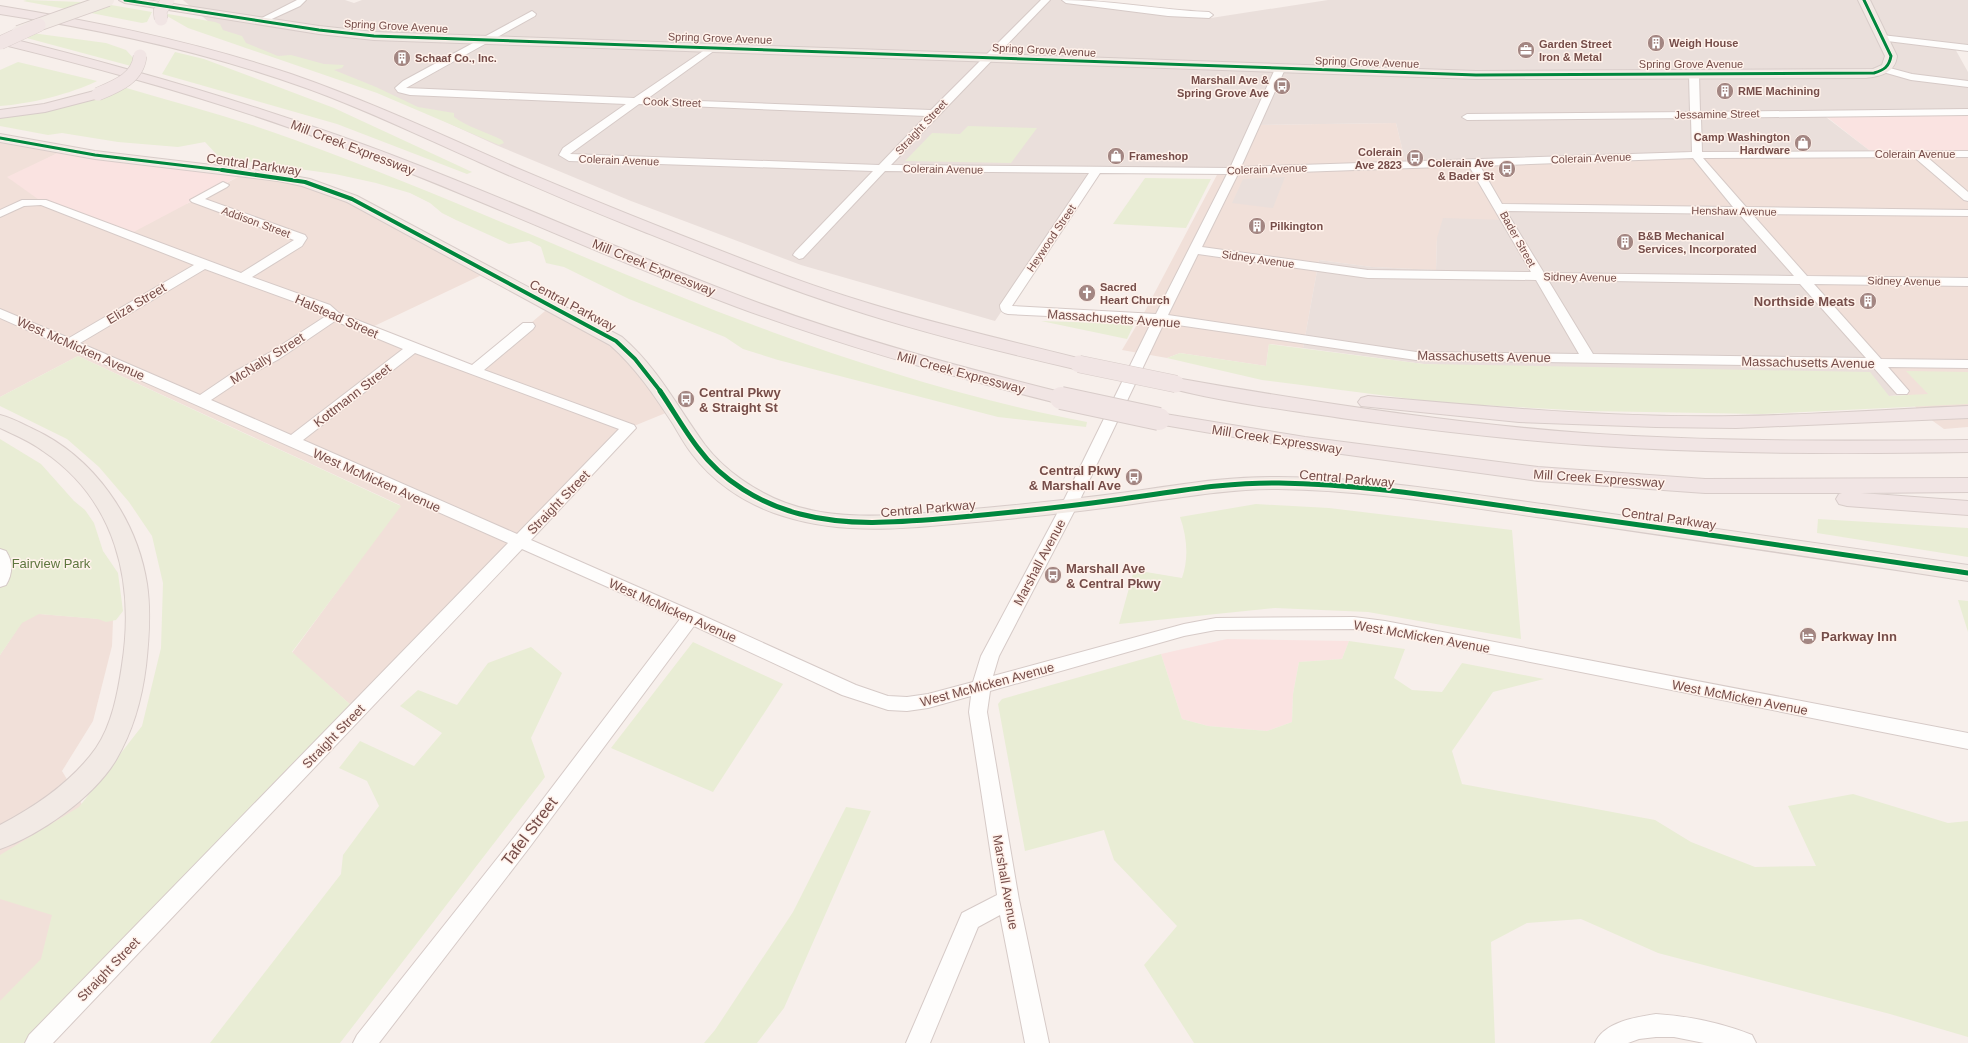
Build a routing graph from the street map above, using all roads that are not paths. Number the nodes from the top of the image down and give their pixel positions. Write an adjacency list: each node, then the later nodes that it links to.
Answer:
1 (108, 0): 12 (main road, bridge)
2 (126, 0): 11 (main road, Spring Grove Avenue)
3 (168, 0): 32 (highway, bridge)
4 (302, 0): 11 (street)
5 (1046, 0): 21 (street, Straight Street)
6 (1066, 0): 10 (street)
7 (1864, 0): 16 (main road)
8 (0, 10): 32 (highway)
9 (532, 14): 17 (street)
10 (1209, 15)
11 (260, 21): 17 (main road, Spring Grove Avenue)
12 (39, 25): 14 (highway, bridge)
13 (55, 33): 14 (highway)
14 (2, 37): 33 (highway, Mill Creek Expressway)
15 (94, 38): 29 (highway, bridge)
16 (1882, 38): 19 (street); 23 (main road)
17 (484, 40): 18 (main road, Spring Grove Avenue); 26 (street, Cook Street)
18 (712, 48): 21 (main road, Spring Grove Avenue); 26 (street)
19 (1968, 48)
20 (0, 53): 33 (highway)
21 (989, 58): 22 (main road, Spring Grove Avenue); 28 (street, Straight Street)
22 (1280, 69): 24 (main road, Spring Grove Avenue); 41 (street, Marshall Avenue)
23 (1886, 70): 24 (main road, Spring Grove Avenue); 25 (street)
24 (1694, 74): 30 (street)
25 (1968, 84)
26 (637, 101): 28 (street, Cook Street); 39 (street, Colerain Avenue)
27 (1968, 112): 30 (street, Jessamine Street)
28 (934, 113): 39 (street, Straight Street)
29 (0, 114)
30 (1695, 115): 31 (street, Jessamine Street); 37 (street)
31 (1467, 117)
32 (422, 130): 67 (highway, bridge)
33 (315, 132): 75 (highway, Mill Creek Expressway, bridge)
34 (0, 138): 76 (main road, Central Parkway)
35 (1915, 154): 36 (street, Colerain Avenue); 37 (street, Colerain Avenue); 43 (street)
36 (1968, 154)
37 (1697, 155): 38 (street, Colerain Avenue); 45 (street)
38 (1472, 162): 41 (street, Colerain Avenue); 44 (street, Bader Street)
39 (883, 168): 40 (street, Colerain Avenue); 49 (street, Straight Street)
40 (1096, 171): 41 (street, Colerain Avenue); 55 (street, Heywood Street)
41 (1234, 171): 48 (street, Marshall Avenue)
42 (223, 185): 52 (street, Addison Street)
43 (1968, 198)
44 (1500, 207): 45 (street, Henshaw Avenue); 51 (street, Bader Street)
45 (1742, 211): 46 (street, Henshaw Avenue); 53 (street)
46 (1968, 213)
47 (0, 214): 50 (street, Halstead Street)
48 (1194, 250): 51 (street, Sidney Avenue); 58 (street, Marshall Avenue)
49 (799, 255)
50 (204, 264): 52 (street, Halstead Street); 60 (street, Eliza Street)
51 (1539, 276): 53 (street, Sidney Avenue); 62 (street, Bader Street)
52 (242, 278): 57 (street, Halstead Street)
53 (1804, 280): 54 (street, Sidney Avenue); 63 (street)
54 (1968, 282)
55 (1006, 305): 58 (street, Massachusetts Avenue)
56 (0, 313): 60 (street, West McMicken Avenue)
57 (334, 316): 61 (street, Halstead Street); 68 (street, McNally Street)
58 (1160, 318): 62 (street, Massachusetts Avenue); 76 (street, Marshall Avenue)
59 (528, 326): 65 (street)
60 (70, 343): 68 (street, West McMicken Avenue)
61 (413, 348): 65 (street, Halstead Street); 72 (street, Kottmann Street)
62 (1588, 358): 63 (street, Massachusetts Avenue)
63 (1879, 363): 64 (street, Massachusetts Avenue); 66 (street)
64 (1968, 364)
65 (474, 371): 71 (street, Halstead Street)
66 (1902, 391)
67 (1247, 397): 69 (highway); 73 (highway)
68 (201, 401): 72 (street, West McMicken Avenue)
69 (1968, 412)
70 (0, 421): 85 (main road)
71 (629, 428): 78 (street, Straight Street)
72 (291, 442): 78 (street, West McMicken Avenue)
73 (1968, 446)
74 (1968, 485): 75 (highway, Mill Creek Expressway)
75 (1705, 486): 77 (highway)
76 (1069, 506): 80 (main road, Central Parkway); 83 (street, Marshall Avenue)
77 (1968, 508)
78 (519, 543): 82 (street, West McMicken Avenue); 87 (street, Straight Street)
79 (0, 555): 81 (street)
80 (1968, 573)
81 (0, 581)
82 (691, 617): 83 (street, West McMicken Avenue); 88 (street, Tafel Street)
83 (981, 686): 84 (street, West McMicken Avenue); 86 (street, Marshall Avenue)
84 (1968, 741)
85 (0, 838)
86 (1008, 900): 89 (street); 90 (street, Marshall Avenue)
87 (37, 1043)
88 (365, 1043)
89 (918, 1043)
90 (1037, 1043)
91 (1607, 1043): 92 (street)
92 (1744, 1043)

